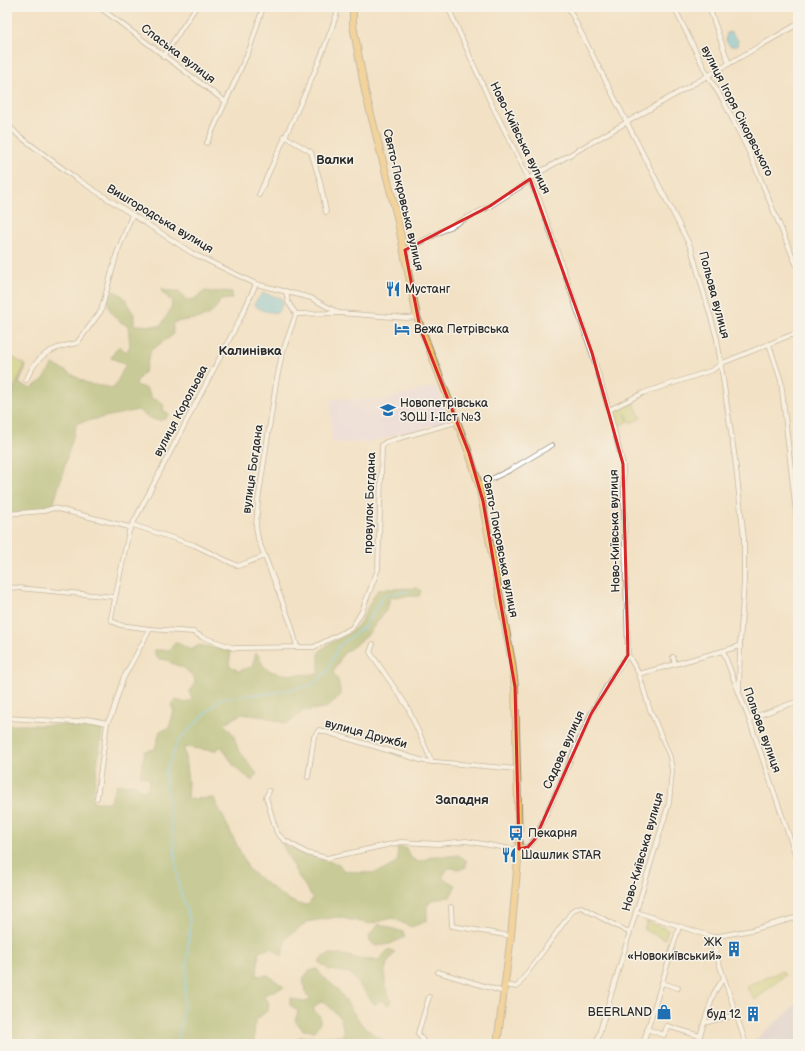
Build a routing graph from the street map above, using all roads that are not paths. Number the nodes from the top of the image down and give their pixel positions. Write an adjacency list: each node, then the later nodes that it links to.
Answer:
1 (99, 7): 11 (street, Спаська вулиця)
2 (196, 7): 11 (street)
3 (263, 7): 14 (street)
4 (339, 7): 17 (street)
5 (353, 7): 23 (main road, Свято-Покровська вулиця)
6 (448, 7): 19 (street, Ново-Київська вулиця)
7 (568, 7): 15 (street, Польова вулиця)
8 (674, 7): 13 (street, вулиця Ігоря Сікорвського)
9 (709, 7): 12 (street)
10 (798, 24): 12 (street)
11 (164, 57): 14 (street, Спаська вулиця)
12 (729, 64): 13 (street)
13 (708, 76): 15 (street); 24 (street, вулиця Ігоря Сікорвського)
14 (226, 102): 18 (street)
15 (627, 123): 19 (street); 32 (street, Польова вулиця)
16 (7, 124): 22 (street, Вишгородська вулиця)
17 (284, 136): 20 (street); 21 (street)
18 (207, 144)
19 (530, 178): 23 (street); 34 (street, Ново-Київська вулиця)
20 (259, 195)
21 (326, 212)
22 (132, 216): 25 (street, Вишгородська вулиця); 33 (street)
23 (405, 250): 29 (main road, Свято-Покровська вулиця)
24 (798, 268)
25 (256, 284): 26 (street, Вишгородська вулиця); 39 (street, вулиця Корольова)
26 (286, 292): 27 (street, Вишгородська вулиця); 28 (street)
27 (339, 313): 28 (street, Вишгородська вулиця); 29 (street, Вишгородська вулиця)
28 (296, 314): 42 (street, вулиця Богдана)
29 (417, 317): 35 (main road, Свято-Покровська вулиця)
30 (798, 335): 31 (street)
31 (769, 344): 32 (street); 40 (street)
32 (720, 364): 34 (street); 47 (street, Польова вулиця)
33 (26, 380)
34 (608, 410): 50 (street, Ново-Київська вулиця)
35 (456, 422): 37 (main road, Свято-Покровська вулиця); 48 (street, провулок Богдана)
36 (552, 445): 37 (street)
37 (479, 486): 60 (main road, Свято-Покровська вулиця)
38 (7, 514): 39 (street)
39 (133, 525): 42 (street); 44 (street, вулиця Корольова)
40 (798, 531): 41 (street)
41 (798, 538)
42 (265, 556): 48 (street, вулиця Богдана)
43 (7, 587): 44 (street)
44 (115, 597): 45 (street, вулиця Корольова)
45 (150, 629): 48 (street); 58 (street)
46 (372, 644): 59 (street, вулиця Дружби)
47 (740, 644): 49 (street); 54 (street, Польова вулиця)
48 (297, 647)
49 (723, 651): 52 (street); 54 (street, Польова вулиця)
50 (628, 654): 53 (street, Ново-Київська вулиця); 64 (street, Садова вулиця)
51 (673, 657): 52 (street)
52 (675, 664): 53 (street)
53 (639, 674): 67 (street, Ново-Київська вулиця)
54 (739, 695): 57 (street, Польова вулиця)
55 (798, 701): 57 (street)
56 (7, 718): 58 (street)
57 (749, 719): 65 (street, Польова вулиця)
58 (107, 723): 63 (street)
59 (432, 762): 60 (street, вулиця Дружби); 61 (street, вулиця Дружби)
60 (518, 769): 64 (main road, Свято-Покровська вулиця)
61 (308, 777)
62 (269, 791): 64 (street)
63 (97, 798)
64 (519, 849): 71 (main road, Свято-Покровська вулиця)
65 (798, 862)
66 (452, 907): 71 (street)
67 (636, 912): 69 (street); 70 (street, Ново-Київська вулиця)
68 (798, 917): 72 (street)
69 (679, 927): 72 (street); 75 (street)
70 (630, 933): 76 (street); 84 (street, Ново-Київська вулиця)
71 (511, 936): 76 (main road, Свято-Покровська вулиця)
72 (713, 937): 74 (street)
73 (438, 972): 76 (street)
74 (723, 979): 79 (street); 80 (street)
75 (662, 983): 77 (street); 81 (street)
76 (505, 988): 83 (main road, Свято-Покровська вулиця)
77 (678, 988)
78 (429, 997): 82 (street)
79 (735, 1015): 80 (street); 86 (street)
80 (704, 1024): 81 (street)
81 (647, 1029): 85 (street)
82 (425, 1044)
83 (497, 1044)
84 (596, 1044)
85 (643, 1044)
86 (746, 1044)

